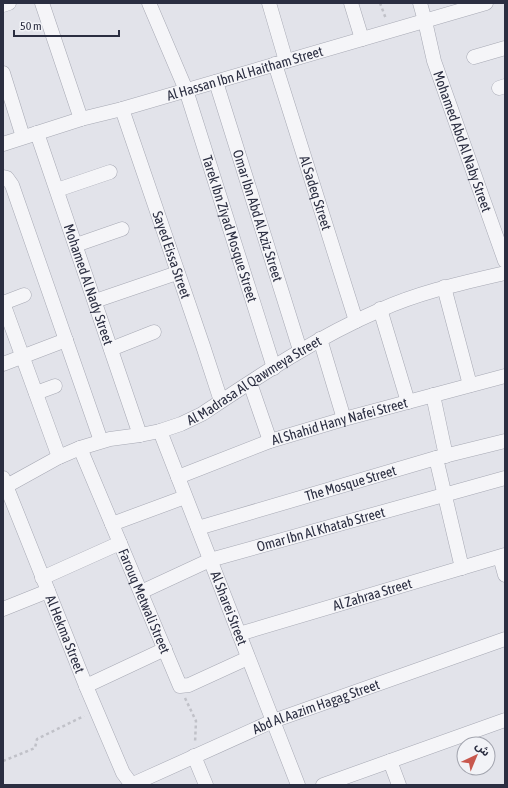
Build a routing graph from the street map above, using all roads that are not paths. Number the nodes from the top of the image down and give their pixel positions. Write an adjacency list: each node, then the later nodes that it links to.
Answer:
1 (9, 3): 8 (street)
2 (42, 3): 18 (street)
3 (149, 3): 16 (street, Tarek Ibn Ziyad Mosque Street)
4 (269, 3): 13 (street, Al Sadeq Street)
5 (351, 3): 10 (street)
6 (420, 3): 9 (street, Mohamed Abd Al Naby Street)
7 (486, 3): 9 (street, Al Hassan Ibn Al Haitham Street)
8 (3, 5)
9 (425, 21): 10 (street, Al Hassan Ibn Al Haitham Street); 27 (street, Mohamed Abd Al Naby Street)
10 (362, 39): 13 (street, Al Hassan Ibn Al Haitham Street)
11 (505, 48): 12 (street)
12 (474, 57)
13 (280, 63): 15 (street, Al Hassan Ibn Al Haitham Street); 35 (street, Al Sadeq Street)
14 (3, 73): 20 (street)
15 (216, 82): 16 (street, Al Hassan Ibn Al Haitham Street); 40 (street, Omar Ibn Abd Al Aziz Street)
16 (186, 90): 17 (street, Al Hassan Ibn Al Haitham Street); 43 (street, Tarek Ibn Ziyad Mosque Street)
17 (122, 109): 18 (street, Al Hassan Ibn Al Haitham Street); 28 (street, Sayed Eissa Street)
18 (81, 119): 19 (street, Al Hassan Ibn Al Haitham Street)
19 (37, 133): 20 (street, Al Hassan Ibn Al Haitham Street); 24 (street, Mohamed Al Nady Street)
20 (23, 137): 21 (street, Al Hassan Ibn Al Haitham Street)
21 (3, 144)
22 (110, 172): 24 (street)
23 (3, 176): 38 (street)
24 (57, 190): 26 (street, Mohamed Al Nady Street)
25 (122, 229): 26 (street)
26 (76, 245): 32 (street, Mohamed Al Nady Street)
27 (505, 261)
28 (178, 273): 32 (street); 50 (street, Sayed Eissa Street)
29 (505, 274): 30 (street, Al Madrasa Al Qawmeya Street)
30 (444, 287): 34 (street, Al Madrasa Al Qawmeya Street); 46 (street)
31 (24, 295): 33 (street)
32 (95, 301): 39 (street, Mohamed Al Nady Street)
33 (3, 303): 41 (street)
34 (380, 309): 35 (street, Al Madrasa Al Qawmeya Street); 51 (street)
35 (356, 321): 37 (street, Al Madrasa Al Qawmeya Street)
36 (154, 332): 39 (street)
37 (320, 339): 40 (street, Al Madrasa Al Qawmeya Street); 52 (street)
38 (66, 340): 41 (street); 55 (street)
39 (111, 349): 54 (street, Mohamed Al Nady Street)
40 (300, 350): 43 (street, Al Madrasa Al Qawmeya Street)
41 (23, 357): 42 (street); 48 (street)
42 (3, 364)
43 (274, 368): 45 (street, Al Madrasa Al Qawmeya Street)
44 (505, 376): 46 (street, Al Shahid Hany Nafei Street)
45 (250, 383): 50 (street, Al Madrasa Al Qawmeya Street); 56 (street)
46 (470, 385): 49 (street, Al Shahid Hany Nafei Street)
47 (55, 386): 48 (street)
48 (36, 393): 59 (street)
49 (432, 395): 51 (street, Al Shahid Hany Nafei Street); 60 (street)
50 (221, 401): 53 (street, Al Madrasa Al Qawmeya Street)
51 (408, 402): 52 (street, Al Shahid Hany Nafei Street)
52 (344, 419): 56 (street, Al Shahid Hany Nafei Street)
53 (160, 431): 54 (street, Al Madrasa Al Qawmeya Street); 61 (street, Al Sharei Street)
54 (140, 435): 55 (street, Al Madrasa Al Qawmeya Street)
55 (101, 441): 58 (street, Al Madrasa Al Qawmeya Street)
56 (270, 441): 61 (street, Al Shahid Hany Nafei Street)
57 (505, 441): 60 (street, The Mosque Street)
58 (80, 448): 59 (street, Al Madrasa Al Qawmeya Street); 66 (street, Farouq Metwali Street)
59 (59, 457): 63 (street, Al Madrasa Al Qawmeya Street)
60 (441, 457): 64 (street); 67 (street, The Mosque Street)
61 (178, 477): 65 (street, Al Sharei Street)
62 (505, 478): 64 (street, Omar Ibn Al Khatab Street)
63 (4, 484): 73 (street, Al Hekma Street)
64 (445, 495): 70 (street, Omar Ibn Al Khatab Street); 71 (street)
65 (185, 497): 66 (street); 67 (street, Al Sharei Street)
66 (112, 524): 68 (street, Farouq Metwali Street)
67 (198, 528): 70 (street, Al Sharei Street)
68 (120, 543): 73 (street); 74 (street, Farouq Metwali Street)
69 (502, 556): 71 (street, Al Zahraa Street); 72 (street)
70 (210, 560): 74 (street, Omar Ibn Al Khatab Street); 76 (street, Al Sharei Street)
71 (462, 568): 76 (street, Al Zahraa Street)
72 (505, 575)
73 (45, 584): 75 (street); 80 (street, Al Hekma Street)
74 (141, 592): 78 (street, Farouq Metwali Street)
75 (3, 609)
76 (240, 634): 79 (street, Al Sharei Street)
77 (505, 639): 82 (street, Abd Al Aazim Hagag Street)
78 (165, 650): 79 (street, Farouq Metwali Street); 80 (street)
79 (248, 658): 82 (street, Al Sharei Street)
80 (86, 686): 85 (street, Al Hekma Street)
81 (505, 720): 84 (street)
82 (273, 721): 83 (street, Abd Al Aazim Hagag Street); 87 (street, Al Sharei Street)
83 (194, 756): 85 (street, Abd Al Aazim Hagag Street); 86 (street)
84 (390, 761): 88 (street); 89 (street)
85 (133, 785)
86 (206, 785)
87 (298, 785)
88 (323, 785)
89 (399, 785)

